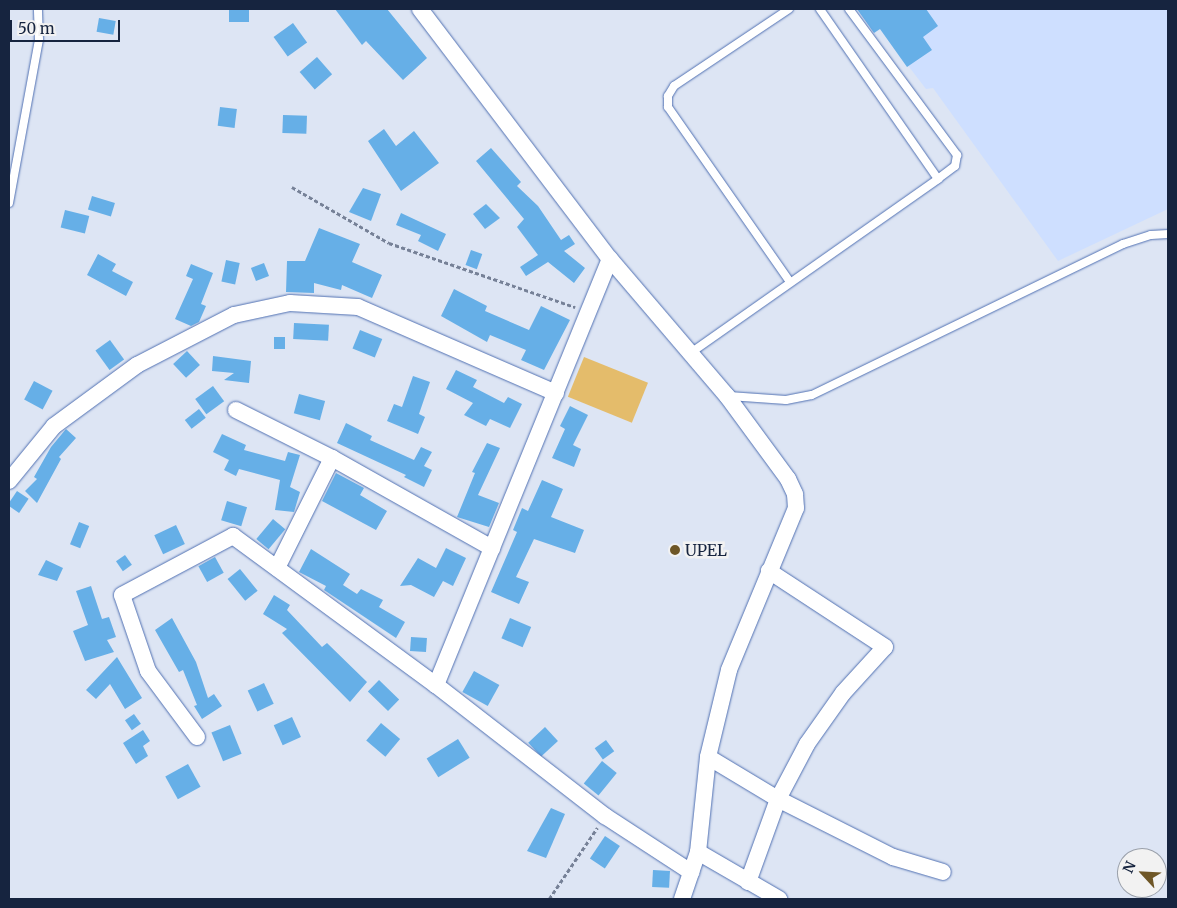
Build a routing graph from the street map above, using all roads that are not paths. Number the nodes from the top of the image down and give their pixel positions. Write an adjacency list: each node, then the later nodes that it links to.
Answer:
1 (38, 9): 7 (lane)
2 (420, 9): 9 (street)
3 (788, 9): 10 (lane)
4 (820, 9): 6 (lane)
5 (849, 9): 6 (lane)
6 (938, 179): 10 (lane)
7 (9, 203)
8 (1168, 234): 13 (lane)
9 (610, 259): 11 (street); 12 (street)
10 (790, 282): 11 (lane)
11 (692, 352): 13 (street)
12 (556, 393): 16 (street); 17 (street)
13 (727, 396): 19 (street)
14 (236, 410): 15 (street)
15 (332, 458): 17 (street); 18 (street)
16 (9, 481)
17 (492, 548): 20 (street)
18 (276, 568): 20 (street); 21 (street)
19 (769, 571): 22 (street); 23 (street)
20 (436, 685): 25 (street)
21 (197, 737)
22 (708, 757): 23 (street); 24 (street)
23 (778, 799): 26 (street); 27 (street)
24 (698, 852): 25 (street); 27 (street)
25 (691, 872): 28 (street)
26 (943, 872)
27 (748, 882): 29 (street)
28 (682, 899)
29 (779, 899)

